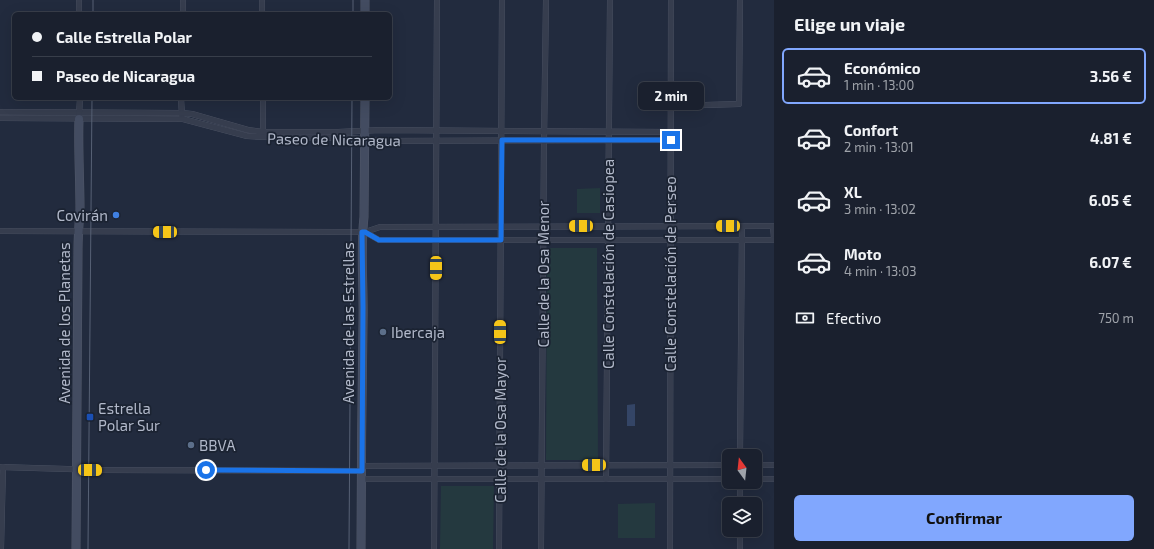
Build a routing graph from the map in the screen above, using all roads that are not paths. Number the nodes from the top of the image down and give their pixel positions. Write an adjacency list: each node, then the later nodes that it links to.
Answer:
1 (79, 0): 11 (street)
2 (183, 0): 12 (street)
3 (262, 0): 13 (street)
4 (365, 0): 14 (street)
5 (437, 0): 24 (street)
6 (502, 0): 26 (street, Calle de la Osa Mayor)
7 (546, 0): 25 (street, Calle de la Osa Menor)
8 (610, 0): 27 (street, Calle Constelación de Casiopea)
9 (671, 0): 19 (street, Calle Constelación de Perseo)
10 (740, 0): 19 (street)
11 (79, 12)
12 (183, 12)
13 (262, 12)
14 (365, 12)
15 (80, 100): 21 (street, Avenida de los Planetas)
16 (181, 100): 22 (street)
17 (262, 100): 29 (street)
18 (365, 100): 30 (street, Avenida de las Estrellas)
19 (671, 106): 28 (street, Calle Constelación de Perseo)
20 (0, 112): 21 (street, Paseo de Nicaragua)
21 (79, 116): 22 (street, Paseo de Nicaragua); 23 (street, Paseo de Nicaragua); 43 (street, Avenida de los Planetas)
22 (182, 116): 29 (street, Paseo de Nicaragua)
23 (0, 118)
24 (436, 130): 26 (street, Paseo de Nicaragua); 30 (street, Paseo de Nicaragua); 34 (street)
25 (544, 130): 26 (street, Paseo de Nicaragua); 27 (street, Paseo de Nicaragua); 35 (street, Calle de la Osa Menor)
26 (502, 131): 31 (street, Calle de la Osa Mayor)
27 (608, 131): 28 (street, Paseo de Nicaragua); 32 (street, Calle Constelación de Casiopea)
28 (671, 132): 33 (street, Calle Constelación de Perseo)
29 (263, 134): 30 (street, Paseo de Nicaragua)
30 (365, 135): 34 (street, Paseo de Nicaragua); 44 (street, Avenida de las Estrellas)
31 (502, 140): 34 (street, Paseo de Nicaragua); 35 (street, Paseo de Nicaragua); 41 (street, Calle de la Osa Mayor)
32 (608, 140): 33 (street, Paseo de Nicaragua); 35 (street, Paseo de Nicaragua); 37 (street, Calle Constelación de Casiopea)
33 (671, 140): 38 (street, Calle Constelación de Perseo)
34 (436, 141): 40 (street)
35 (544, 141): 36 (street, Calle de la Osa Menor)
36 (544, 226): 37 (street); 41 (street); 48 (street, Calle de la Osa Menor)
37 (608, 226): 38 (street); 49 (street, Calle Constelación de Casiopea)
38 (671, 226): 39 (street); 50 (street, Calle Constelación de Perseo)
39 (742, 226): 45 (street); 51 (street)
40 (436, 227): 41 (street); 44 (street); 46 (street)
41 (501, 227): 47 (street, Calle de la Osa Mayor)
42 (0, 231): 43 (street)
43 (78, 231): 44 (street); 62 (street, Avenida de los Planetas)
44 (364, 232): 46 (street); 63 (street, Avenida de las Estrellas)
45 (774, 239): 51 (street)
46 (436, 240): 47 (street); 60 (street)
47 (501, 240): 48 (street); 53 (street, Calle de la Osa Mayor)
48 (544, 240): 49 (street); 54 (street, Calle de la Osa Menor)
49 (608, 240): 50 (street); 55 (street, Calle Constelación de Casiopea)
50 (670, 240): 51 (street); 56 (street, Calle Constelación de Perseo)
51 (742, 240): 52 (street)
52 (740, 449)
53 (499, 465): 54 (street); 60 (street); 65 (street, Calle de la Osa Mayor)
54 (542, 465): 55 (street); 66 (street, Calle de la Osa Menor)
55 (606, 465): 56 (street); 67 (street, Calle Constelación de Casiopea)
56 (670, 465): 57 (street); 68 (street, Calle Constelación de Perseo)
57 (722, 465)
58 (762, 465): 59 (street)
59 (774, 465)
60 (434, 466): 63 (street); 64 (street)
61 (2, 467): 62 (street); 73 (street)
62 (76, 470): 63 (street); 74 (street, Avenida de los Planetas)
63 (362, 472): 64 (street); 75 (street, Avenida de las Estrellas)
64 (434, 479): 65 (street); 76 (street)
65 (499, 479): 66 (street); 77 (street, Calle de la Osa Mayor)
66 (542, 479): 67 (street); 78 (street, Calle de la Osa Menor)
67 (606, 479): 68 (street)
68 (670, 479): 69 (street); 79 (street, Calle Constelación de Perseo)
69 (722, 479)
70 (762, 479): 71 (street)
71 (774, 479)
72 (740, 537): 80 (street)
73 (1, 549)
74 (76, 549)
75 (361, 549)
76 (434, 549)
77 (499, 549)
78 (542, 549)
79 (670, 549)
80 (740, 549)

